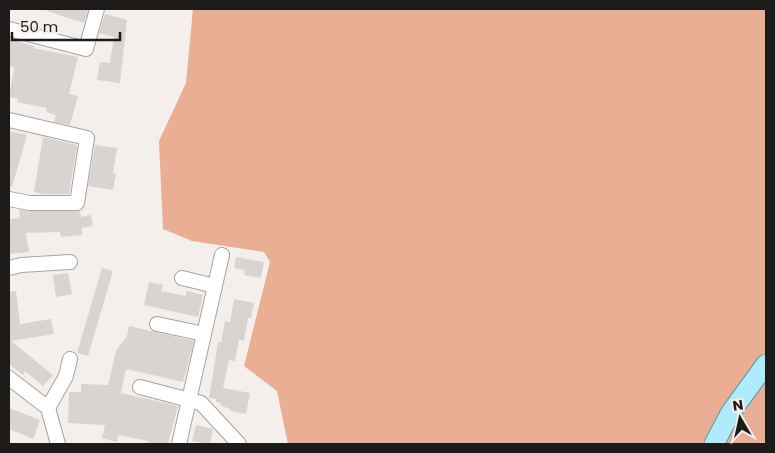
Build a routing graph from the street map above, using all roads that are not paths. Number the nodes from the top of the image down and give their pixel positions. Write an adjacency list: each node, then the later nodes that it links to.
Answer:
1 (97, 9): 2 (street)
2 (9, 29)
3 (9, 120): 4 (street)
4 (9, 200)
5 (222, 255): 9 (street)
6 (70, 262): 7 (street)
7 (9, 268)
8 (182, 278): 9 (street)
9 (215, 286): 11 (street)
10 (157, 324): 11 (street)
11 (204, 334): 16 (street)
12 (70, 359): 17 (street)
13 (766, 364): 21 (main road)
14 (9, 378): 17 (street)
15 (140, 387): 16 (street)
16 (190, 399): 19 (street); 20 (street)
17 (48, 408): 18 (street)
18 (57, 443)
19 (179, 444)
20 (238, 444)
21 (714, 444)

